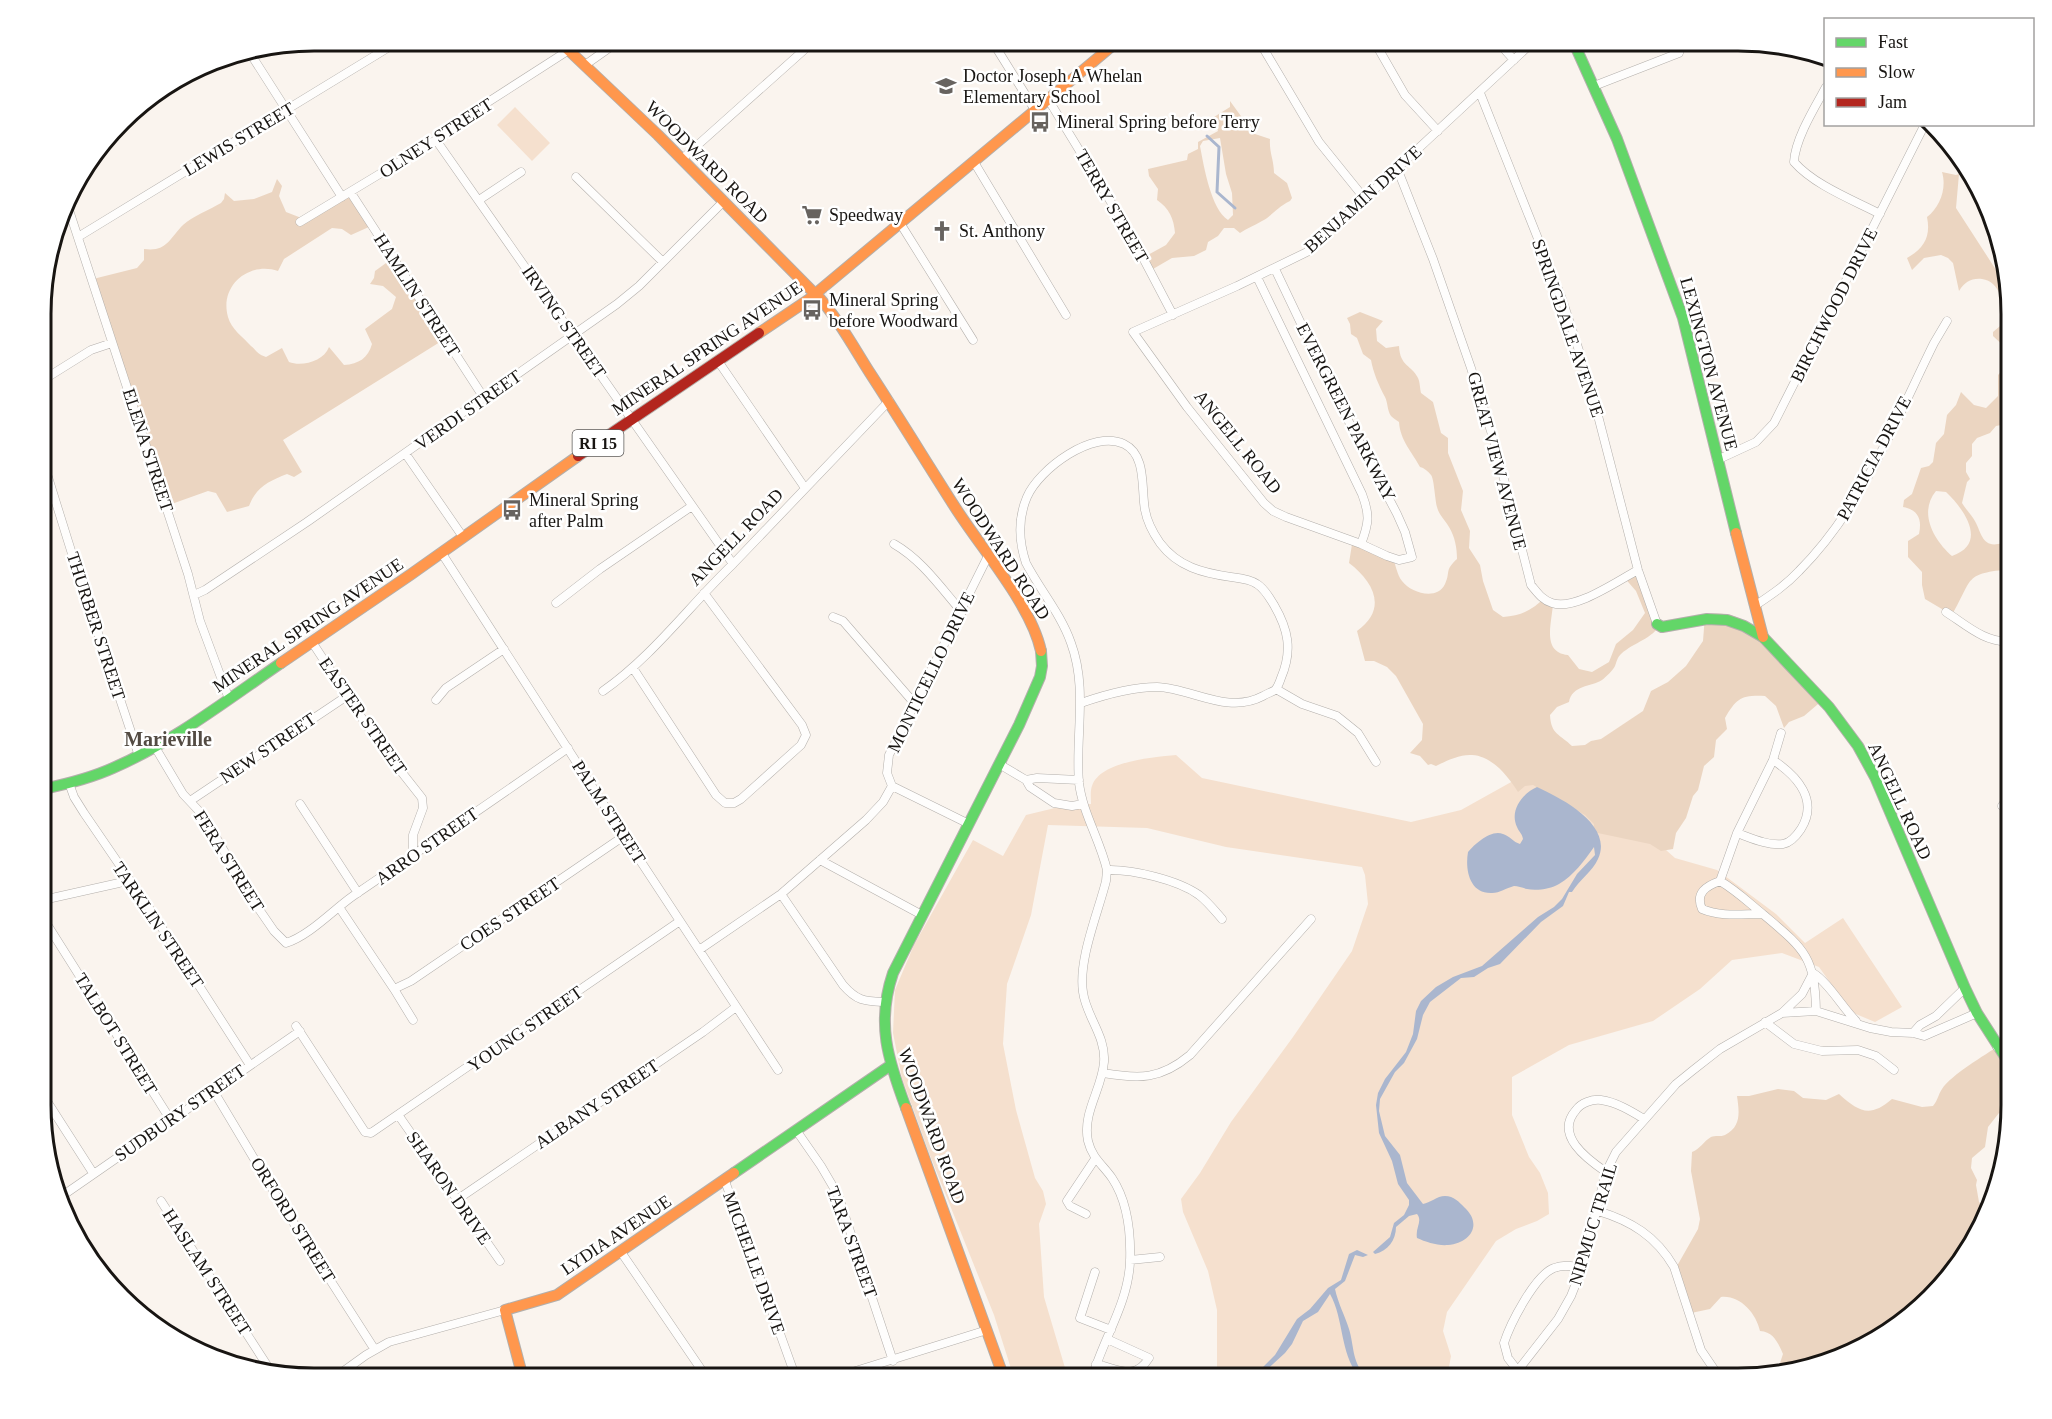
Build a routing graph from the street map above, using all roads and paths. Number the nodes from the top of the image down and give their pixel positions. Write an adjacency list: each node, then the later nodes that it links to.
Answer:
1 (381, 51): 21 (street, LEWIS STREET)
2 (567, 51): 25 (street, OLNEY STREET)
3 (570, 51): 16 (street, WOODWARD ROAD)
4 (605, 51): 16 (street)
5 (803, 51): 26 (street)
6 (998, 51): 22 (street)
7 (1102, 51): 20 (street, MINERAL SPRING AVENUE / RI 15)
8 (1265, 51): 34 (street)
9 (1380, 51): 24 (street)
10 (1506, 51): 15 (street)
11 (1523, 51): 15 (street, BENJAMIN DRIVE)
12 (1578, 51): 17 (street, LEXINGTON AVENUE)
13 (1680, 51): 17 (street)
14 (253, 58): 21 (street)
15 (1514, 60): 19 (street, BENJAMIN DRIVE)
16 (585, 65): 26 (street, WOODWARD ROAD)
17 (1594, 86): 58 (street, LEXINGTON AVENUE)
18 (1824, 91): 36 (street)
19 (1480, 93): 24 (street, BENJAMIN DRIVE); 69 (street, SPRINGDALE AVENUE)
20 (1048, 99): 22 (street, MINERAL SPRING AVENUE / RI 15); 46 (street, TERRY STREET)
21 (286, 110): 32 (street); 40 (street, LEWIS STREET)
22 (1035, 110): 27 (street, MINERAL SPRING AVENUE / RI 15)
23 (1923, 127): 36 (street, BIRCHWOOD DRIVE)
24 (1438, 131): 28 (street, BENJAMIN DRIVE)
25 (436, 140): 31 (street, OLNEY STREET); 33 (street, IRVING STREET)
26 (682, 159): 35 (street, WOODWARD ROAD)
27 (974, 162): 39 (street, MINERAL SPRING AVENUE / RI 15); 45 (street)
28 (1398, 168): 34 (street, BENJAMIN DRIVE); 69 (street, GREAT VIEW AVENUE)
29 (521, 172): 33 (street)
30 (576, 177): 41 (street)
31 (351, 193): 32 (street, OLNEY STREET); 54 (street, HAMLIN STREET)
32 (342, 197): 38 (street, OLNEY STREET)
33 (479, 200): 49 (street, IRVING STREET)
34 (1365, 200): 42 (street, BENJAMIN DRIVE)
35 (724, 201): 41 (street, VERDI STREET); 44 (street, WOODWARD ROAD)
36 (1880, 214): 58 (street, BIRCHWOOD DRIVE)
37 (71, 215): 40 (street, ELENA STREET)
38 (300, 222)
39 (900, 224): 44 (street, MINERAL SPRING AVENUE / RI 15); 50 (street)
40 (78, 237): 51 (street, ELENA STREET)
41 (663, 262): 49 (street, VERDI STREET)
42 (1275, 268): 43 (street, BENJAMIN DRIVE); 67 (street, EVERGREEN PARKWAY)
43 (1257, 277): 46 (street, BENJAMIN DRIVE); 64 (street, EVERGREEN PARKWAY)
44 (814, 293): 52 (street, MINERAL SPRING AVENUE / RI 15); 55 (street, WOODWARD ROAD)
45 (1066, 315)
46 (1173, 315): 48 (street, BENJAMIN DRIVE)
47 (1947, 321): 73 (street, PATRICIA DRIVE)
48 (1133, 332): 64 (street, ANGELL ROAD)
49 (574, 335): 54 (street, VERDI STREET); 56 (street, IRVING STREET)
50 (973, 340)
51 (112, 343): 53 (street); 71 (street, ELENA STREET)
52 (718, 361): 56 (street, MINERAL SPRING AVENUE / RI 15); 60 (street)
53 (51, 375)
54 (484, 398): 57 (street, VERDI STREET)
55 (889, 401): 60 (street, ANGELL ROAD); 66 (street, WOODWARD ROAD)
56 (632, 419): 61 (street, IRVING STREET); 62 (street, MINERAL SPRING AVENUE / RI 15)
57 (405, 453): 62 (street); 71 (street, VERDI STREET)
58 (1717, 460): 73 (street, LEXINGTON AVENUE)
59 (51, 487): 93 (street, THURBER STREET)
60 (805, 488): 68 (street, ANGELL ROAD)
61 (692, 506): 68 (street, IRVING STREET); 72 (street)
62 (462, 537): 65 (street, MINERAL SPRING AVENUE / RI 15)
63 (894, 544): 74 (street)
64 (1361, 544): 67 (street, ANGELL ROAD)
65 (441, 552): 80 (street, MINERAL SPRING AVENUE / RI 15); 81 (street, PALM STREET)
66 (988, 556): 74 (street, MONTICELLO DRIVE); 96 (street, WOODWARD ROAD)
67 (1412, 557)
68 (733, 564): 70 (street, ANGELL ROAD)
69 (1638, 570): 77 (street)
70 (704, 593): 82 (street, ANGELL ROAD); 82 (street)
71 (194, 595): 86 (street, ELENA STREET)
72 (556, 603)
73 (1756, 605): 78 (street, LEXINGTON AVENUE)
74 (962, 612): 89 (street, MONTICELLO DRIVE)
75 (1946, 612): 79 (street)
76 (833, 617): 89 (street)
77 (1657, 624): 78 (street, ANGELL ROAD)
78 (1763, 637): 126 (street, ANGELL ROAD)
79 (2001, 641)
80 (312, 642): 85 (street, EASTER STREET); 86 (street, MINERAL SPRING AVENUE / RI 15)
81 (504, 649): 87 (street); 92 (street, PALM STREET)
82 (633, 668): 84 (street, ANGELL ROAD)
83 (1276, 689): 88 (street); 88 (street); 95 (street)
84 (603, 691)
85 (346, 696): 102 (street, NEW STREET); 108 (street, EASTER STREET)
86 (229, 699): 91 (street, MINERAL SPRING AVENUE / RI 15)
87 (436, 700)
88 (1081, 703): 98 (street)
89 (915, 704): 100 (street, MONTICELLO DRIVE)
90 (1781, 733): 94 (street)
91 (155, 747): 93 (street, MINERAL SPRING AVENUE / RI 15); 102 (street, FERA STREET)
92 (568, 748): 107 (street, PALM STREET); 108 (street, ARRO STREET)
93 (140, 756): 99 (street, MINERAL SPRING AVENUE / RI 15)
94 (1773, 760): 106 (street); 106 (street)
95 (1376, 762)
96 (999, 764): 97 (street); 105 (street, WOODWARD ROAD)
97 (1026, 780): 98 (street); 104 (street)
98 (1079, 780): 104 (street)
99 (69, 783): 101 (street, MINERAL SPRING AVENUE / RI 15); 111 (street, TARKLIN STREET)
100 (892, 786): 105 (street); 109 (street)
101 (51, 787)
102 (190, 801): 123 (street, FERA STREET)
103 (300, 804): 113 (street)
104 (1083, 804): 110 (street)
105 (969, 824): 118 (street, WOODWARD ROAD)
106 (1737, 833): 112 (street)
107 (624, 836): 121 (street, PALM STREET); 127 (street, COES STREET)
108 (414, 856): 113 (street, ARRO STREET)
109 (820, 860): 114 (street); 118 (street)
110 (1107, 870): 119 (street); 144 (street)
111 (128, 879): 115 (street); 140 (street, TARKLIN STREET)
112 (1720, 882): 117 (street); 117 (street)
113 (358, 893): 116 (street, ARRO STREET)
114 (781, 894): 124 (street); 128 (street)
115 (51, 898)
116 (339, 907): 123 (street, ARRO STREET); 127 (street)
117 (1762, 914): 125 (street)
118 (922, 915): 128 (street, WOODWARD ROAD)
119 (1222, 919)
120 (1311, 919): 144 (street)
121 (680, 921): 124 (street, PALM STREET); 147 (street, YOUNG STREET)
122 (51, 931): 148 (street, TALBOT STREET)
123 (286, 943)
124 (699, 950): 129 (street, PALM STREET)
125 (1813, 973): 130 (street); 131 (street); 135 (street)
126 (1965, 987): 132 (street, ANGELL ROAD); 136 (street)
127 (394, 989): 133 (street)
128 (884, 1002): 141 (street, WOODWARD ROAD)
129 (736, 1007): 142 (street, PALM STREET); 157 (street, ALBANY STREET)
130 (1816, 1011): 131 (street, NIPMUC TRAIL); 135 (street, NIPMUC TRAIL)
131 (1782, 1013): 134 (street, NIPMUC TRAIL)
132 (1977, 1013): 136 (street, NIPMUC TRAIL); 138 (street, ANGELL ROAD)
133 (412, 1020)
134 (1765, 1022): 143 (street); 149 (street, NIPMUC TRAIL)
135 (1857, 1022): 136 (street, NIPMUC TRAIL)
136 (1913, 1033)
137 (2001, 1045): 138 (street)
138 (1997, 1047): 139 (street, ANGELL ROAD)
139 (2001, 1052)
140 (250, 1065): 145 (street, SUDBURY STREET); 151 (street, SUDBURY STREET)
141 (891, 1065): 150 (street, LYDIA AVENUE); 168 (street, WOODWARD ROAD)
142 (778, 1070)
143 (1894, 1070)
144 (1103, 1073): 152 (street)
145 (213, 1090): 148 (street, SUDBURY STREET); 171 (street, ORFORD STREET)
146 (51, 1108): 154 (street)
147 (399, 1116): 151 (street, YOUNG STREET); 157 (street, SHARON DRIVE)
148 (170, 1119): 154 (street, SUDBURY STREET)
149 (1644, 1119): 153 (street, NIPMUC TRAIL); 153 (street)
150 (796, 1130): 155 (street, LYDIA AVENUE); 172 (street, TARA STREET)
151 (368, 1134)
152 (1095, 1159): 160 (street); 163 (street)
153 (1606, 1172): 159 (street, NIPMUC TRAIL)
154 (93, 1173): 156 (street, SUDBURY STREET)
155 (725, 1181): 161 (street, LYDIA AVENUE); 178 (street, MICHELLE DRIVE)
156 (66, 1193)
157 (458, 1199): 164 (street, SHARON DRIVE)
158 (161, 1201): 173 (street, HASLAM STREET)
159 (1598, 1211): 165 (street, NIPMUC TRAIL); 186 (street)
160 (1086, 1214)
161 (621, 1252): 167 (street, LYDIA AVENUE); 177 (street)
162 (1160, 1257): 163 (street)
163 (1130, 1260): 169 (street)
164 (500, 1261)
165 (1582, 1268): 184 (street); 185 (street, NIPMUC TRAIL)
166 (1095, 1272): 169 (street)
167 (505, 1310): 171 (street, LYDIA AVENUE); 176 (street)
168 (987, 1330): 172 (street); 180 (street, WOODWARD ROAD)
169 (1111, 1330): 170 (street)
170 (1107, 1339): 174 (street); 183 (street)
171 (375, 1350): 175 (street, LYDIA AVENUE)
172 (893, 1361): 179 (street)
173 (266, 1364)
174 (1096, 1364): 181 (street); 182 (street)
175 (349, 1368)
176 (521, 1368)
177 (700, 1368)
178 (792, 1368)
179 (868, 1368)
180 (1000, 1368)
181 (1095, 1368)
182 (1110, 1368)
183 (1143, 1368)
184 (1516, 1368)
185 (1520, 1368)
186 (1713, 1368)

